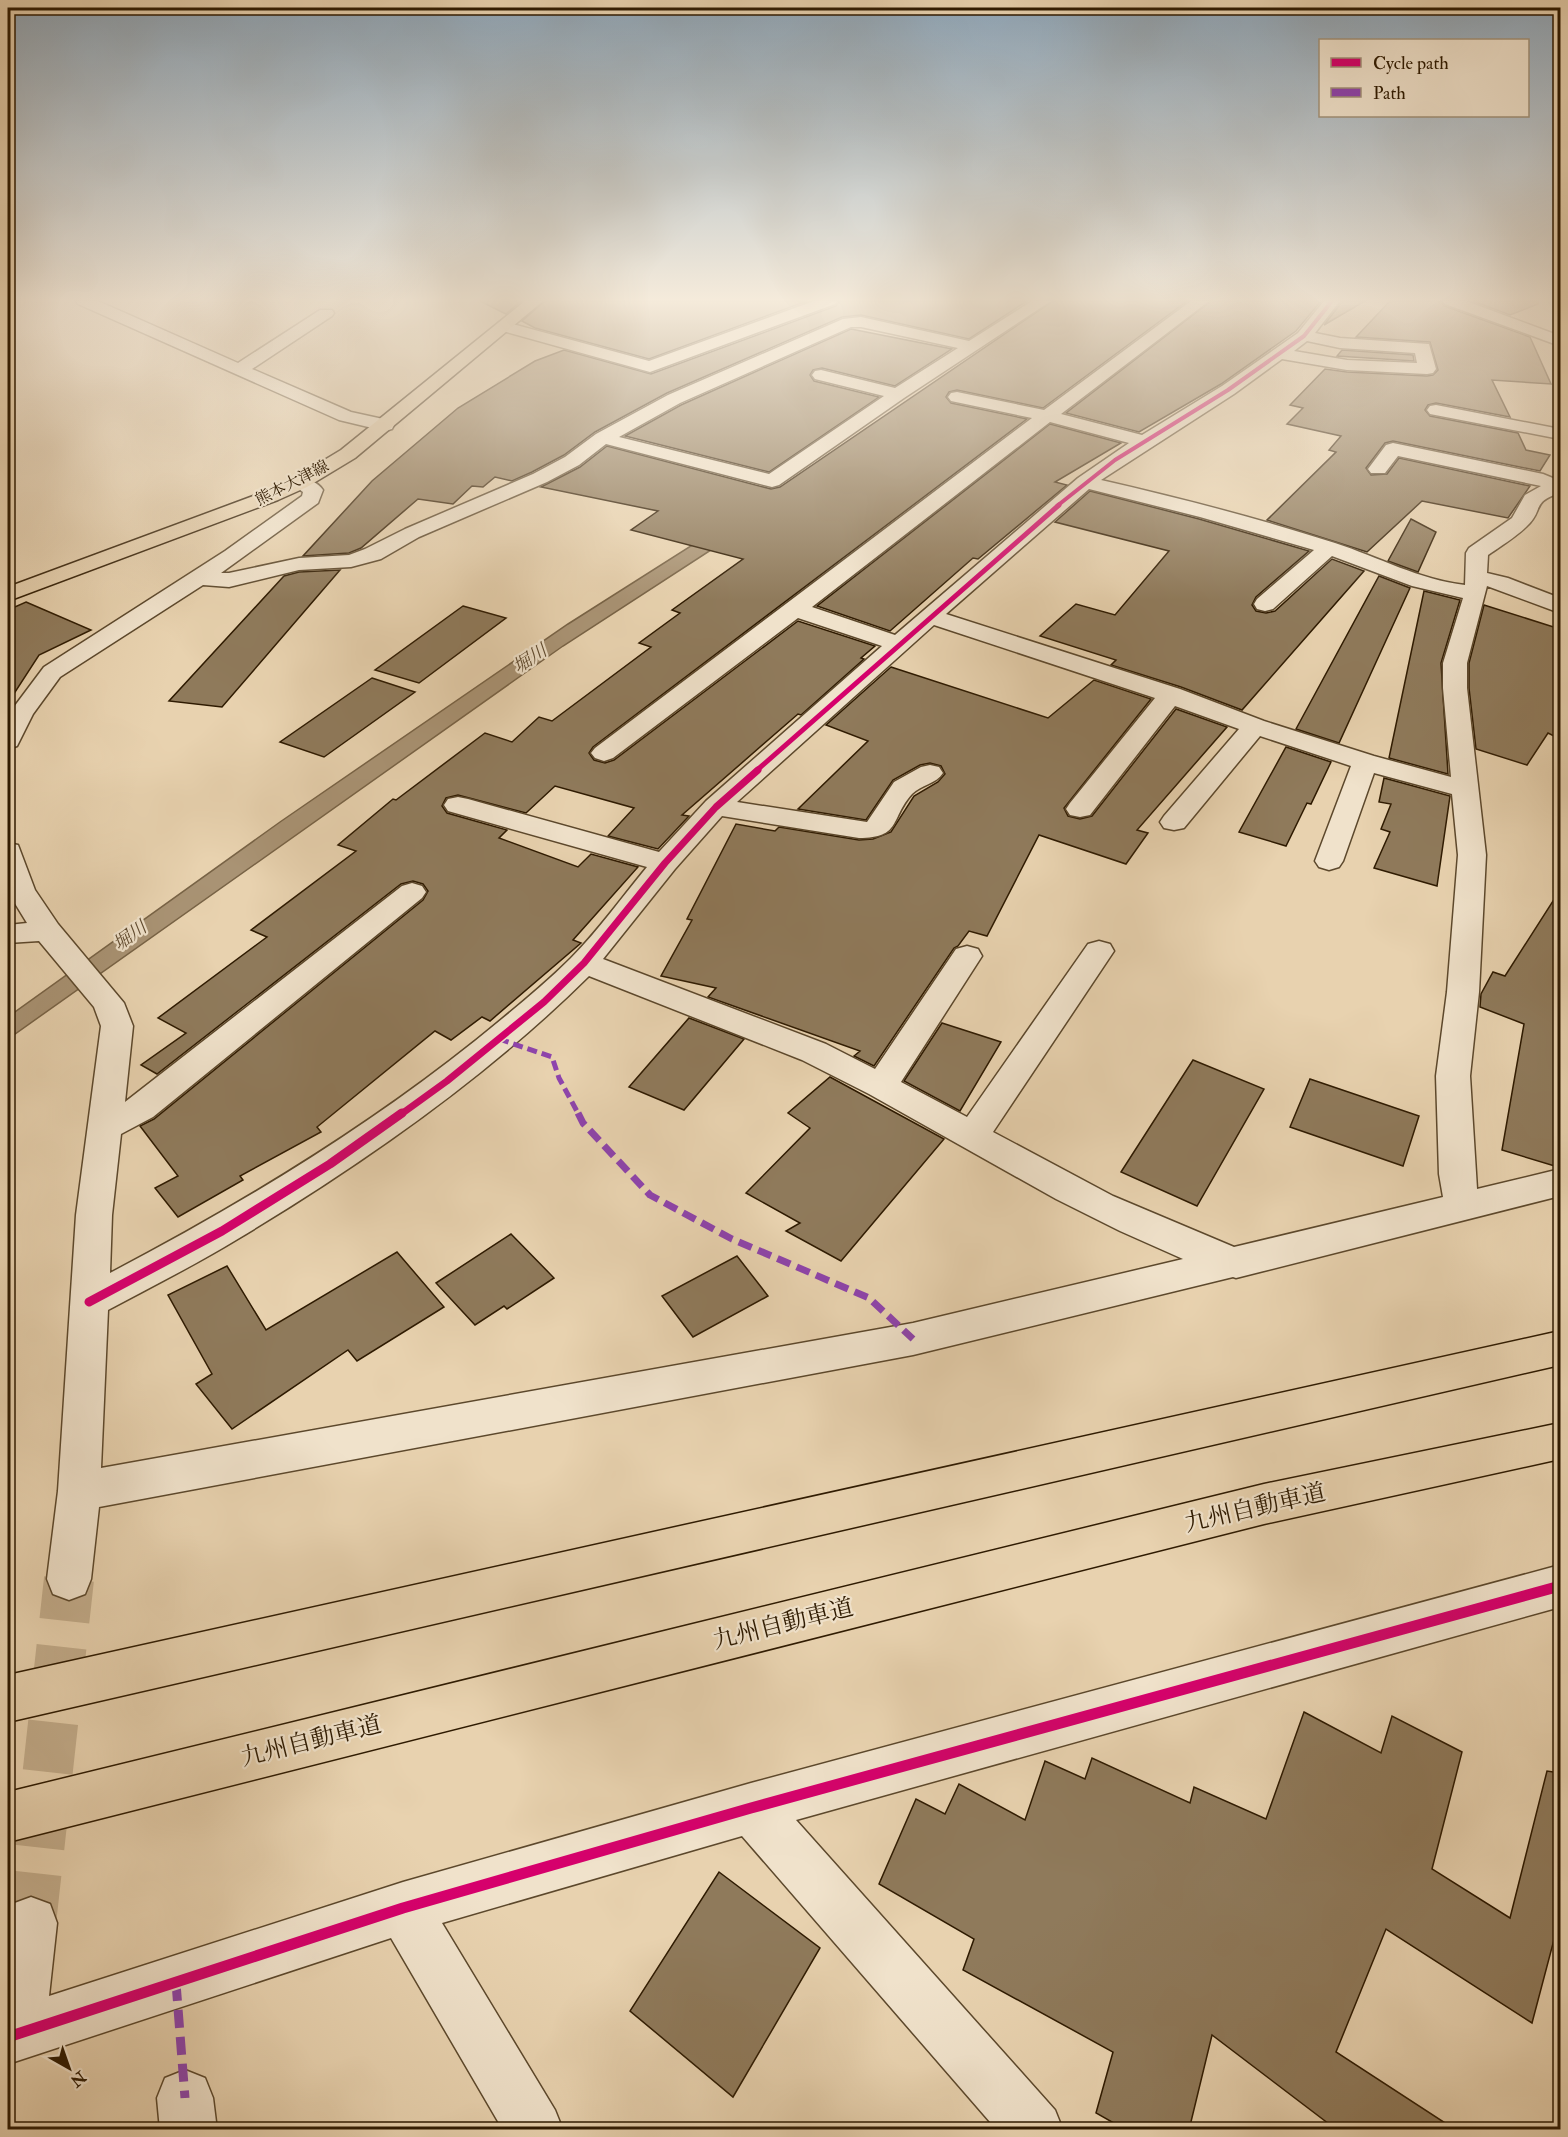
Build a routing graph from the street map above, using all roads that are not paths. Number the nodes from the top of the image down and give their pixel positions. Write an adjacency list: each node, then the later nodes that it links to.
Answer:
1 (309, 401): 10 (street)
2 (415, 401): 10 (main road, 熊本大津線)
3 (671, 401): 12 (street)
4 (888, 401): 12 (street)
5 (975, 401): 9 (street)
6 (1067, 401): 9 (street)
7 (1210, 401): 13 (street)
8 (1436, 410): 11 (street)
9 (1047, 416): 13 (street); 24 (street)
10 (385, 425): 16 (main road, 熊本大津線)
11 (1560, 434)
12 (603, 438): 19 (street)
13 (1144, 441): 15 (street)
14 (1378, 470): 17 (street)
15 (1085, 482): 18 (street); 25 (street)
16 (300, 483): 19 (street); 21 (main road, 熊本大津線)
17 (1559, 487): 20 (street)
18 (1329, 548): 20 (street); 22 (street)
19 (199, 578): 29 (street)
20 (1476, 585): 23 (street); 33 (street)
21 (8, 594)
22 (1265, 604)
23 (1560, 606)
24 (795, 609): 26 (street); 30 (street)
25 (930, 616): 26 (street); 27 (street)
26 (899, 644): 35 (street)
27 (1171, 694): 28 (street); 36 (street)
28 (1256, 726): 31 (street); 37 (street)
29 (8, 741)
30 (604, 753)
31 (1365, 762): 33 (street); 39 (street)
32 (930, 773): 35 (street)
33 (1465, 789): 51 (street)
34 (458, 805): 40 (street)
35 (717, 807): 40 (street)
36 (1080, 809)
37 (1174, 822)
38 (8, 851): 42 (street)
39 (1329, 861)
40 (665, 863): 46 (street)
41 (412, 892): 48 (street)
42 (46, 931): 43 (street); 48 (street)
43 (8, 934)
44 (1099, 951): 49 (street)
45 (967, 956): 47 (street)
46 (584, 963): 47 (street); 53 (street)
47 (881, 1086): 49 (street)
48 (106, 1127): 53 (street)
49 (972, 1136): 52 (street)
50 (1560, 1184): 51 (street)
51 (1462, 1207): 52 (street)
52 (1236, 1263): 56 (street)
53 (89, 1302): 56 (street)
54 (1560, 1348): 59 (main road)
55 (1560, 1441): 61 (main road, 九州自動車道)
56 (79, 1491): 57 (street)
57 (69, 1579)
58 (1560, 1586): 60 (street)
59 (8, 1700)
60 (751, 1808): 62 (street); 66 (street)
61 (8, 1817)
62 (403, 1908): 64 (street); 65 (street)
63 (31, 1923): 64 (street)
64 (12, 2036)
65 (535, 2130)
66 (1035, 2130)

